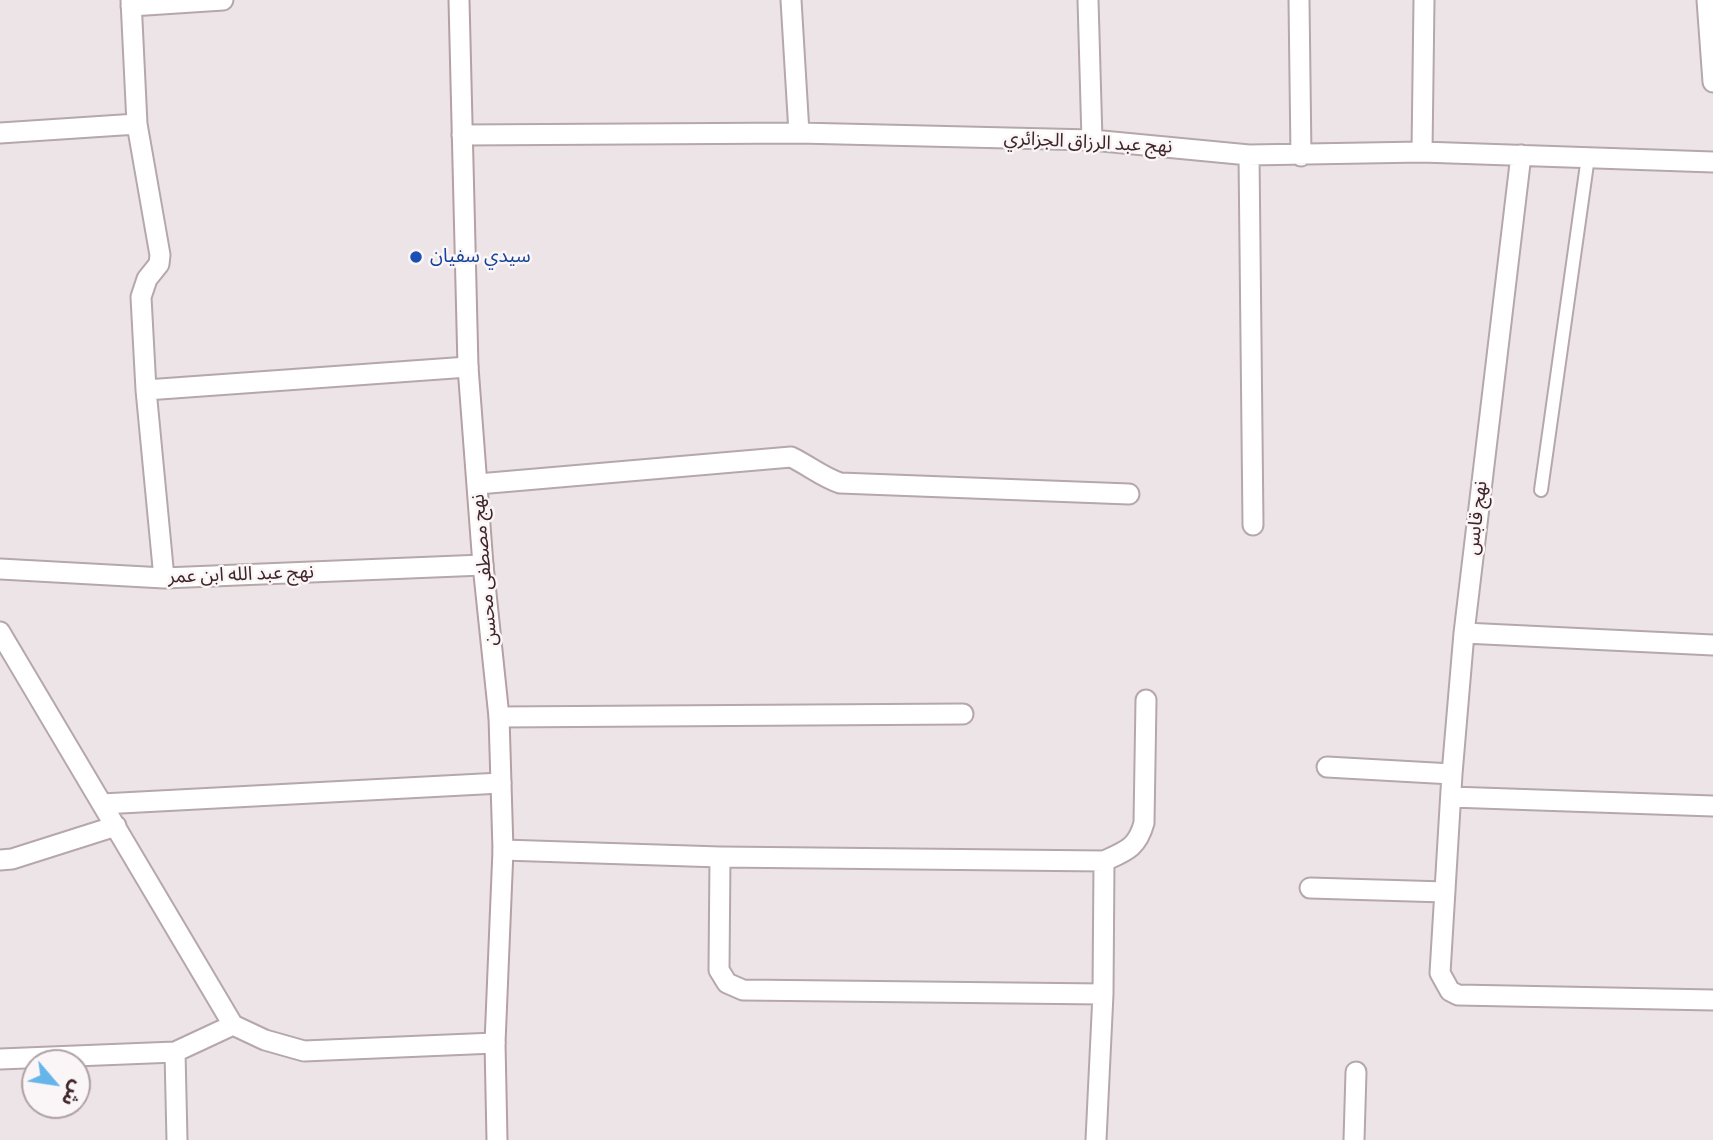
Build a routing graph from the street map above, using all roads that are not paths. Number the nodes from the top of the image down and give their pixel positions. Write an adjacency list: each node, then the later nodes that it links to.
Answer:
1 (223, 0): 8 (street)
2 (459, 0): 13 (street, نهج مصطفى محسن)
3 (791, 0): 12 (street)
4 (1088, 0): 14 (street)
5 (1299, 0): 18 (street)
6 (1424, 0): 15 (street)
7 (1707, 0): 9 (street)
8 (131, 3): 10 (street)
9 (1713, 82)
10 (137, 124): 11 (street); 22 (street)
11 (0, 133)
12 (799, 133): 13 (street, نهج عبد الرزاق الجزائري); 14 (street, نهج عبد الرزاق الجزائري)
13 (462, 135): 21 (street, نهج مصطفى محسن)
14 (1092, 140): 16 (street, نهج عبد الرزاق الجزائري)
15 (1422, 152): 17 (street, نهج عبد الرزاق الجزائري); 18 (street, نهج عبد الرزاق الجزائري)
16 (1249, 155): 18 (street, نهج عبد الرزاق الجزائري); 26 (street)
17 (1521, 155): 19 (street, نهج عبد الرزاق الجزائري); 31 (street, نهج قابس)
18 (1301, 156)
19 (1588, 157): 20 (street, نهج عبد الرزاق الجزائري); 24 (lane)
20 (1713, 162)
21 (468, 367): 22 (street); 23 (street, نهج مصطفى محسن)
22 (146, 390): 29 (street)
23 (478, 485): 25 (street); 27 (street, نهج مصطفى محسن)
24 (1541, 490)
25 (1129, 494)
26 (1253, 525)
27 (483, 565): 29 (street, نهج عبد الله ابن عمر); 35 (street, نهج مصطفى محسن)
28 (0, 569): 29 (street, نهج عبد الله ابن عمر)
29 (164, 578)
30 (0, 632): 40 (street)
31 (1464, 633): 32 (street); 37 (street, نهج قابس)
32 (1713, 645)
33 (1146, 700): 46 (street)
34 (963, 714): 35 (street)
35 (499, 717): 38 (street, نهج مصطفى محسن)
36 (1327, 767): 37 (street)
37 (1452, 774): 39 (street, نهج قابس)
38 (501, 783): 40 (street); 43 (street, نهج مصطفى محسن)
39 (1451, 797): 41 (street); 48 (street, نهج قابس)
40 (102, 803): 42 (street)
41 (1713, 806)
42 (116, 826): 45 (street); 51 (street)
43 (503, 850): 44 (street); 52 (street, نهج مصطفى محسن)
44 (720, 857): 46 (street); 49 (street)
45 (0, 860)
46 (1104, 861): 49 (street)
47 (1310, 888): 48 (street)
48 (1445, 892): 50 (street, نهج قابس)
49 (1103, 994): 58 (street)
50 (1713, 1000)
51 (233, 1025): 52 (street); 53 (street)
52 (495, 1043): 57 (street, نهج مصطفى محسن)
53 (175, 1052): 54 (street); 56 (street)
54 (0, 1059)
55 (1356, 1072): 59 (street)
56 (177, 1140)
57 (497, 1140)
58 (1096, 1140)
59 (1354, 1140)

